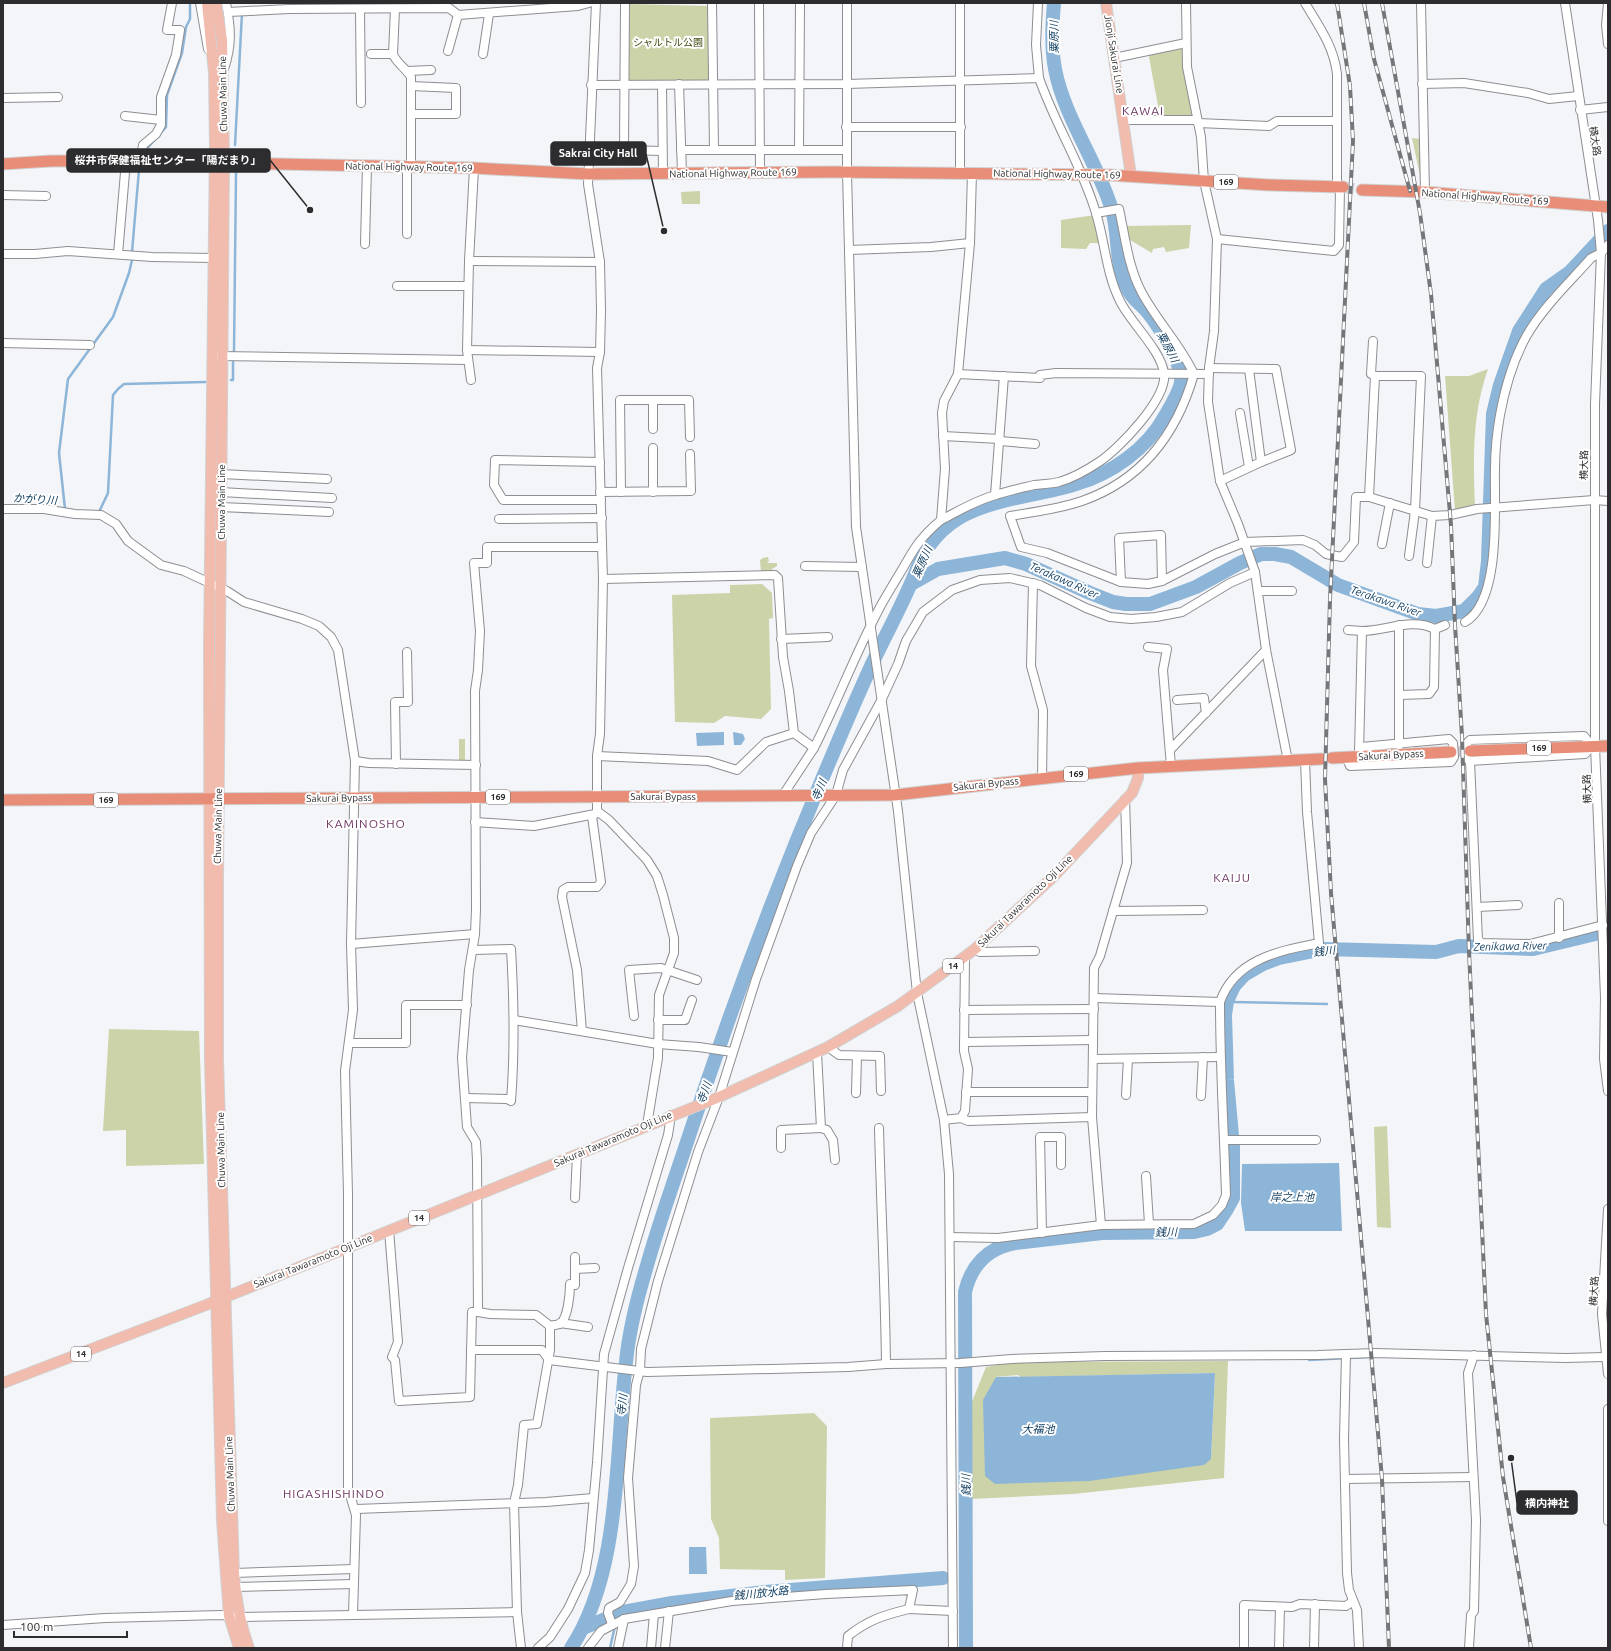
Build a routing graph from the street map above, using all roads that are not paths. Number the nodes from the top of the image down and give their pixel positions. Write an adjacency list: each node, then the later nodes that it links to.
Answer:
1 (172, 3): 58 (street)
2 (200, 3): 37 (street)
3 (207, 3): 37 (main road, Chuwa Main Line)
4 (216, 3): 37 (main road, Chuwa Main Line)
5 (226, 3): 25 (street)
6 (589, 3): 22 (street)
7 (596, 3): 47 (street)
8 (624, 3): 48 (street)
9 (712, 3): 42 (street)
10 (759, 3): 43 (street)
11 (800, 3): 44 (street)
12 (847, 3): 45 (street)
13 (960, 3): 39 (street)
14 (1038, 3): 38 (street)
15 (1106, 3): 34 (main road, Jionji Sakurai Line)
16 (1186, 3): 28 (street)
17 (1305, 3): 61 (street)
18 (1421, 3): 46 (street)
19 (1565, 3): 50 (street, 横大路)
20 (1608, 3): 29 (street)
21 (449, 6): 23 (street); 27 (street)
22 (531, 6): 26 (street)
23 (395, 9): 24 (street); 32 (street)
24 (360, 10): 25 (street); 53 (street)
25 (228, 12): 37 (street)
26 (489, 14): 27 (street); 33 (street)
27 (458, 15): 30 (street)
28 (1186, 44): 34 (street); 60 (street)
29 (1608, 44)
30 (448, 50)
31 (371, 54): 32 (street)
32 (393, 54): 36 (street)
33 (483, 54)
34 (1114, 58): 59 (main road, Jionji Sakurai Line)
35 (431, 70): 36 (street)
36 (407, 71): 49 (street)
37 (218, 73): 75 (main road, Chuwa Main Line)
38 (1039, 78): 39 (street); 86 (street)
39 (961, 80): 45 (street); 63 (street)
40 (662, 84): 41 (street); 48 (street); 71 (street)
41 (679, 84): 42 (street); 67 (street)
42 (714, 84): 43 (street); 66 (street)
43 (760, 84): 44 (street); 68 (street)
44 (800, 84): 45 (street); 69 (street)
45 (847, 84): 62 (street)
46 (1422, 84): 50 (street); 91 (street)
47 (591, 85): 48 (street); 64 (street)
48 (624, 85): 65 (street)
49 (411, 86): 56 (street); 56 (street)
50 (1578, 96): 55 (street, 横大路)
51 (58, 97): 52 (street)
52 (3, 98)
53 (360, 103)
54 (1608, 107): 55 (street)
55 (1580, 110): 94 (street, 横大路)
56 (412, 114): 77 (street)
57 (125, 116): 58 (street)
58 (161, 120): 73 (street)
59 (1124, 120): 60 (street); 87 (main road, Jionji Sakurai Line)
60 (1198, 121): 61 (street); 88 (street)
61 (1337, 121): 89 (street)
62 (846, 127): 63 (street); 70 (street)
63 (961, 127): 82 (street)
64 (589, 149): 65 (street); 84 (street)
65 (624, 149): 71 (street)
66 (714, 149): 67 (street); 68 (street)
67 (681, 150): 81 (street)
68 (760, 150): 69 (street); 79 (street)
69 (799, 150): 70 (street)
70 (847, 150): 80 (street)
71 (662, 151): 85 (street)
72 (126, 162): 73 (highway, National Highway Route 169 / 169); 74 (highway, National Highway Route 169 / 169); 104 (street)
73 (140, 162): 75 (highway, National Highway Route 169 / 169)
74 (3, 164)
75 (219, 164): 76 (highway, National Highway Route 169 / 169); 105 (main road, Chuwa Main Line); 115 (main road, Chuwa Main Line)
76 (367, 166): 77 (highway, National Highway Route 169 / 169); 100 (street)
77 (409, 167): 78 (highway, National Highway Route 169 / 169); 97 (street)
78 (474, 168): 84 (highway, National Highway Route 169 / 169); 106 (street)
79 (760, 172): 80 (highway, National Highway Route 169 / 169); 81 (highway, National Highway Route 169 / 169)
80 (847, 172): 82 (highway, National Highway Route 169 / 169); 102 (street)
81 (682, 173): 85 (highway, National Highway Route 169 / 169)
82 (960, 173): 83 (highway, National Highway Route 169 / 169)
83 (972, 173): 86 (highway, National Highway Route 169 / 169); 99 (street)
84 (588, 174): 85 (highway, National Highway Route 169 / 169); 107 (street)
85 (663, 174)
86 (1084, 175): 87 (highway, National Highway Route 169 / 169); 96 (street)
87 (1131, 176): 88 (highway, National Highway Route 169 / 169)
88 (1204, 181): 89 (highway, National Highway Route 169 / 169); 98 (street)
89 (1340, 187): 98 (street)
90 (1362, 190): 91 (highway, National Highway Route 169)
91 (1425, 192): 94 (highway, National Highway Route 169)
92 (3, 195): 93 (street)
93 (46, 196)
94 (1595, 205): 95 (highway, National Highway Route 169); 101 (street, 横大路)
95 (1608, 207)
96 (1097, 213): 120 (street); 121 (street)
97 (407, 234)
98 (1217, 239): 118 (street)
99 (970, 243): 102 (street); 119 (street)
100 (365, 244)
101 (1603, 249): 147 (street, 横大路); 152 (street)
102 (849, 250): 165 (street)
103 (3, 254): 104 (street)
104 (118, 254): 105 (street)
105 (213, 258): 115 (main road, Chuwa Main Line)
106 (469, 261): 107 (street); 109 (street)
107 (600, 262): 114 (street)
108 (397, 286): 109 (street)
109 (468, 286): 113 (street)
110 (1373, 341): 123 (street)
111 (3, 343): 112 (street)
112 (90, 345)
113 (467, 350): 114 (street); 116 (street)
114 (600, 352): 134 (street)
115 (218, 356): 116 (street); 137 (main road, Chuwa Main Line); 170 (main road, Chuwa Main Line)
116 (468, 360): 124 (street)
117 (1249, 369): 118 (street); 135 (street); 135 (street)
118 (1209, 371): 121 (street); 139 (street)
119 (958, 374): 122 (street); 128 (street)
120 (1166, 374): 121 (street); 122 (street); 143 (street)
121 (1192, 374): 169 (street)
122 (1004, 376): 130 (street)
123 (1375, 376): 145 (street); 153 (street)
124 (471, 380)
125 (652, 400): 127 (street); 129 (street); 141 (street)
126 (1240, 413): 136 (street)
127 (653, 428)
128 (943, 436): 130 (street); 158 (street)
129 (690, 437)
130 (1000, 440): 131 (street); 143 (street)
131 (1035, 444)
132 (653, 448): 142 (street)
133 (690, 454): 142 (street)
134 (600, 462): 144 (street); 144 (street)
135 (1261, 462): 136 (street)
136 (1249, 467): 139 (street)
137 (221, 474): 138 (street); 140 (main road, Chuwa Main Line)
138 (327, 479)
139 (1220, 480): 159 (street)
140 (221, 492): 146 (street); 150 (main road, Chuwa Main Line)
141 (620, 492): 142 (street); 144 (street)
142 (653, 492)
143 (995, 495): 158 (street)
144 (600, 496): 156 (street)
145 (1369, 497): 149 (street); 159 (street)
146 (332, 498)
147 (1594, 500): 148 (street); 152 (street); 193 (street, 横大路)
148 (1608, 501)
149 (1390, 503): 153 (street); 160 (street)
150 (221, 507): 154 (street); 172 (main road, Chuwa Main Line)
151 (3, 509): 170 (street)
152 (1495, 509): 155 (street); 175 (street)
153 (1415, 510): 155 (street); 162 (street)
154 (329, 512)
155 (1432, 516): 163 (street)
156 (602, 518): 157 (street); 161 (street)
157 (499, 519)
158 (941, 520): 178 (street)
159 (1245, 544): 166 (street); 168 (street)
160 (1382, 544)
161 (602, 547): 167 (street); 208 (street)
162 (1409, 556)
163 (1427, 563)
164 (805, 566): 165 (street)
165 (862, 567): 178 (street)
166 (1254, 570): 171 (street); 173 (street)
167 (603, 579): 183 (street); 199 (street)
168 (1162, 581): 169 (street); 169 (street)
169 (1121, 582)
170 (210, 583): 172 (street); 218 (main road, Chuwa Main Line)
171 (1033, 583): 188 (street); 211 (street)
172 (220, 588): 205 (street); 218 (main road, Chuwa Main Line)
173 (1258, 591): 174 (street); 185 (street)
174 (1292, 591)
175 (1465, 622)
176 (1399, 625): 179 (street); 181 (street); 187 (street)
177 (1445, 625): 179 (street)
178 (871, 627): 188 (street); 195 (street)
179 (1435, 629): 187 (street)
180 (1348, 630): 181 (street)
181 (1362, 631): 197 (street)
182 (828, 637): 183 (street)
183 (782, 639): 191 (street)
184 (1148, 647): 196 (street)
185 (1266, 650): 190 (street); 206 (street)
186 (407, 652): 207 (street)
187 (1399, 695): 192 (street)
188 (881, 698): 213 (street); 214 (street)
189 (1176, 700): 190 (street)
190 (1206, 713): 196 (street)
191 (794, 733): 195 (street); 199 (street)
192 (1399, 745): 197 (street); 201 (street)
193 (1593, 746): 194 (highway, 169); 200 (highway, 169); 228 (street, 横大路)
194 (1608, 746)
195 (814, 748): 212 (street)
196 (1170, 750): 209 (street)
197 (1359, 752): 198 (highway, Sakurai Bypass); 201 (highway, Sakurai Bypass)
198 (1451, 752)
199 (597, 756): 217 (street)
200 (1470, 756): 225 (street)
201 (1346, 757): 202 (highway, Sakurai Bypass)
202 (1332, 758)
203 (1321, 759): 204 (highway, Sakurai Bypass / 169)
204 (1305, 760): 206 (highway, Sakurai Bypass / 169); 242 (street)
205 (355, 761): 207 (street); 215 (street)
206 (1288, 761): 209 (highway, Sakurai Bypass / 169)
207 (396, 764): 208 (street)
208 (476, 766): 216 (street)
209 (1171, 766): 210 (highway, Sakurai Bypass / 169)
210 (1138, 768): 211 (highway, Sakurai Bypass / 169); 219 (main road, Sakurai Tawaramoto Oji Line / 14)
211 (1042, 778): 214 (highway, Sakurai Bypass / 169)
212 (785, 795): 213 (highway, Sakurai Bypass / 169); 217 (highway, Sakurai Bypass / 169)
213 (834, 795): 214 (highway, Sakurai Bypass / 169); 255 (street)
214 (895, 795): 238 (street)
215 (354, 797): 216 (highway, Sakurai Bypass / 169); 218 (highway, Sakurai Bypass / 169); 231 (street)
216 (474, 797): 217 (highway, Sakurai Bypass / 169); 222 (street)
217 (597, 797): 221 (street)
218 (214, 799): 220 (highway, Sakurai Bypass / 169); 297 (main road, Chuwa Main Line)
219 (1125, 799): 227 (street); 232 (main road, Sakurai Tawaramoto Oji Line / 14)
220 (3, 800)
221 (594, 814): 222 (street); 236 (street); 249 (street)
222 (475, 822): 229 (street)
223 (1559, 903): 230 (street)
224 (1518, 905): 225 (street)
225 (1476, 907): 230 (street)
226 (1203, 910): 227 (street)
227 (1113, 911): 240 (street)
228 (1603, 930): 230 (street); 239 (street, 横大路)
229 (475, 934): 231 (street); 233 (street)
230 (1559, 938)
231 (351, 944): 252 (street)
232 (975, 949): 234 (street); 235 (main road, Sakurai Tawaramoto Oji Line / 14)
233 (473, 950): 243 (street); 247 (street)
234 (1035, 951)
235 (965, 957): 238 (main road, Sakurai Tawaramoto Oji Line / 14); 245 (street)
236 (668, 970): 237 (street); 246 (street); 248 (street)
237 (697, 980)
238 (916, 993): 254 (main road, Sakurai Tawaramoto Oji Line / 14); 274 (street)
239 (1606, 997): 263 (street, 横大路)
240 (1094, 998): 242 (street); 244 (street)
241 (692, 1000): 248 (street)
242 (1220, 1002): 259 (street)
243 (467, 1005): 252 (street); 269 (street)
244 (1094, 1009): 245 (street); 250 (street)
245 (964, 1010): 251 (street)
246 (634, 1016)
247 (514, 1020): 249 (street); 269 (street)
248 (658, 1020): 253 (street)
249 (582, 1031): 253 (street)
250 (1093, 1040): 251 (street); 261 (street)
251 (964, 1042): 264 (street)
252 (348, 1043): 293 (street)
253 (658, 1044): 255 (street); 275 (street)
254 (828, 1047): 256 (main road, Sakurai Tawaramoto Oji Line / 14); 257 (street)
255 (732, 1052): 270 (street)
256 (817, 1053): 270 (main road, Sakurai Tawaramoto Oji Line / 14); 276 (street)
257 (857, 1056): 262 (street); 266 (street)
258 (1203, 1057): 259 (street); 260 (street); 268 (street)
259 (1220, 1057): 278 (street)
260 (1128, 1059): 261 (street); 267 (street)
261 (1093, 1060): 265 (street)
262 (881, 1091)
263 (1608, 1091)
264 (966, 1092): 265 (street); 273 (street)
265 (1092, 1092): 272 (street)
266 (856, 1093)
267 (1126, 1095)
268 (1201, 1096)
269 (466, 1098): 285 (street)
270 (716, 1098): 271 (main road, Sakurai Tawaramoto Oji Line / 14); 310 (street)
271 (674, 1113): 275 (main road, Sakurai Tawaramoto Oji Line / 14); 309 (street)
272 (1092, 1117): 273 (street); 289 (street)
273 (961, 1118): 274 (street)
274 (944, 1120): 292 (street)
275 (647, 1125): 281 (main road, Sakurai Tawaramoto Oji Line / 14)
276 (821, 1128): 280 (street); 282 (street)
277 (879, 1128): 308 (street)
278 (1226, 1140): 279 (street); 288 (street)
279 (1316, 1140)
280 (781, 1148)
281 (577, 1154): 285 (main road, Sakurai Tawaramoto Oji Line / 14); 286 (street)
282 (835, 1160)
283 (1061, 1165): 291 (street)
284 (1146, 1176): 288 (street)
285 (477, 1195): 290 (main road, Sakurai Tawaramoto Oji Line / 14); 298 (street)
286 (575, 1198)
287 (1608, 1209): 305 (street, 横大路)
288 (1149, 1224): 289 (street)
289 (1101, 1225): 291 (street)
290 (388, 1230): 293 (main road, Sakurai Tawaramoto Oji Line / 14); 302 (street)
291 (1042, 1233): 292 (street)
292 (950, 1236): 307 (street)
293 (348, 1246): 297 (main road, Sakurai Tawaramoto Oji Line / 14); 318 (street)
294 (575, 1257): 296 (street)
295 (595, 1268): 296 (street)
296 (575, 1269): 299 (street)
297 (220, 1299): 312 (main road, Sakurai Tawaramoto Oji Line / 14); 321 (main road, Chuwa Main Line); 333 (main road, Chuwa Main Line)
298 (478, 1312): 300 (street); 302 (street)
299 (560, 1323): 300 (street); 301 (street)
300 (550, 1326): 306 (street)
301 (588, 1326)
302 (471, 1350): 306 (street)
303 (1474, 1355): 304 (street); 305 (street); 314 (street)
304 (1346, 1357): 307 (street); 315 (street)
305 (1605, 1357): 311 (street, 横大路)
306 (549, 1360): 309 (street); 317 (street)
307 (951, 1362): 308 (street); 329 (street)
308 (886, 1364): 310 (street)
309 (606, 1367): 310 (street); 316 (street)
310 (638, 1370): 335 (street)
311 (1608, 1374)
312 (3, 1383)
313 (1608, 1409): 319 (street)
314 (1472, 1477): 315 (street); 351 (street)
315 (1345, 1479): 324 (street)
316 (593, 1498): 317 (street); 340 (street)
317 (514, 1503): 318 (street); 330 (street)
318 (356, 1509): 320 (street)
319 (1608, 1521)
320 (354, 1569): 321 (street); 322 (street)
321 (234, 1573): 323 (main road, Chuwa Main Line)
322 (354, 1584): 323 (street); 332 (street)
323 (235, 1586): 334 (main road, Chuwa Main Line)
324 (1353, 1601): 325 (street); 350 (street)
325 (1315, 1604): 326 (street); 349 (street)
326 (1280, 1607): 347 (street); 348 (street)
327 (908, 1609): 328 (street); 329 (street); 345 (street)
328 (669, 1611): 331 (street); 344 (street)
329 (953, 1611): 346 (street)
330 (518, 1612): 332 (street); 339 (street)
331 (654, 1614): 335 (street); 343 (street)
332 (353, 1615): 334 (street)
333 (229, 1616): 334 (street); 336 (street); 337 (main road, Chuwa Main Line)
334 (240, 1617): 338 (main road, Chuwa Main Line)
335 (618, 1622): 341 (street); 342 (street)
336 (3, 1624)
337 (239, 1648)
338 (249, 1648)
339 (521, 1648)
340 (538, 1648)
341 (588, 1648)
342 (618, 1648)
343 (651, 1648)
344 (665, 1648)
345 (846, 1648)
346 (953, 1648)
347 (1244, 1648)
348 (1279, 1648)
349 (1314, 1648)
350 (1359, 1648)
351 (1469, 1648)

